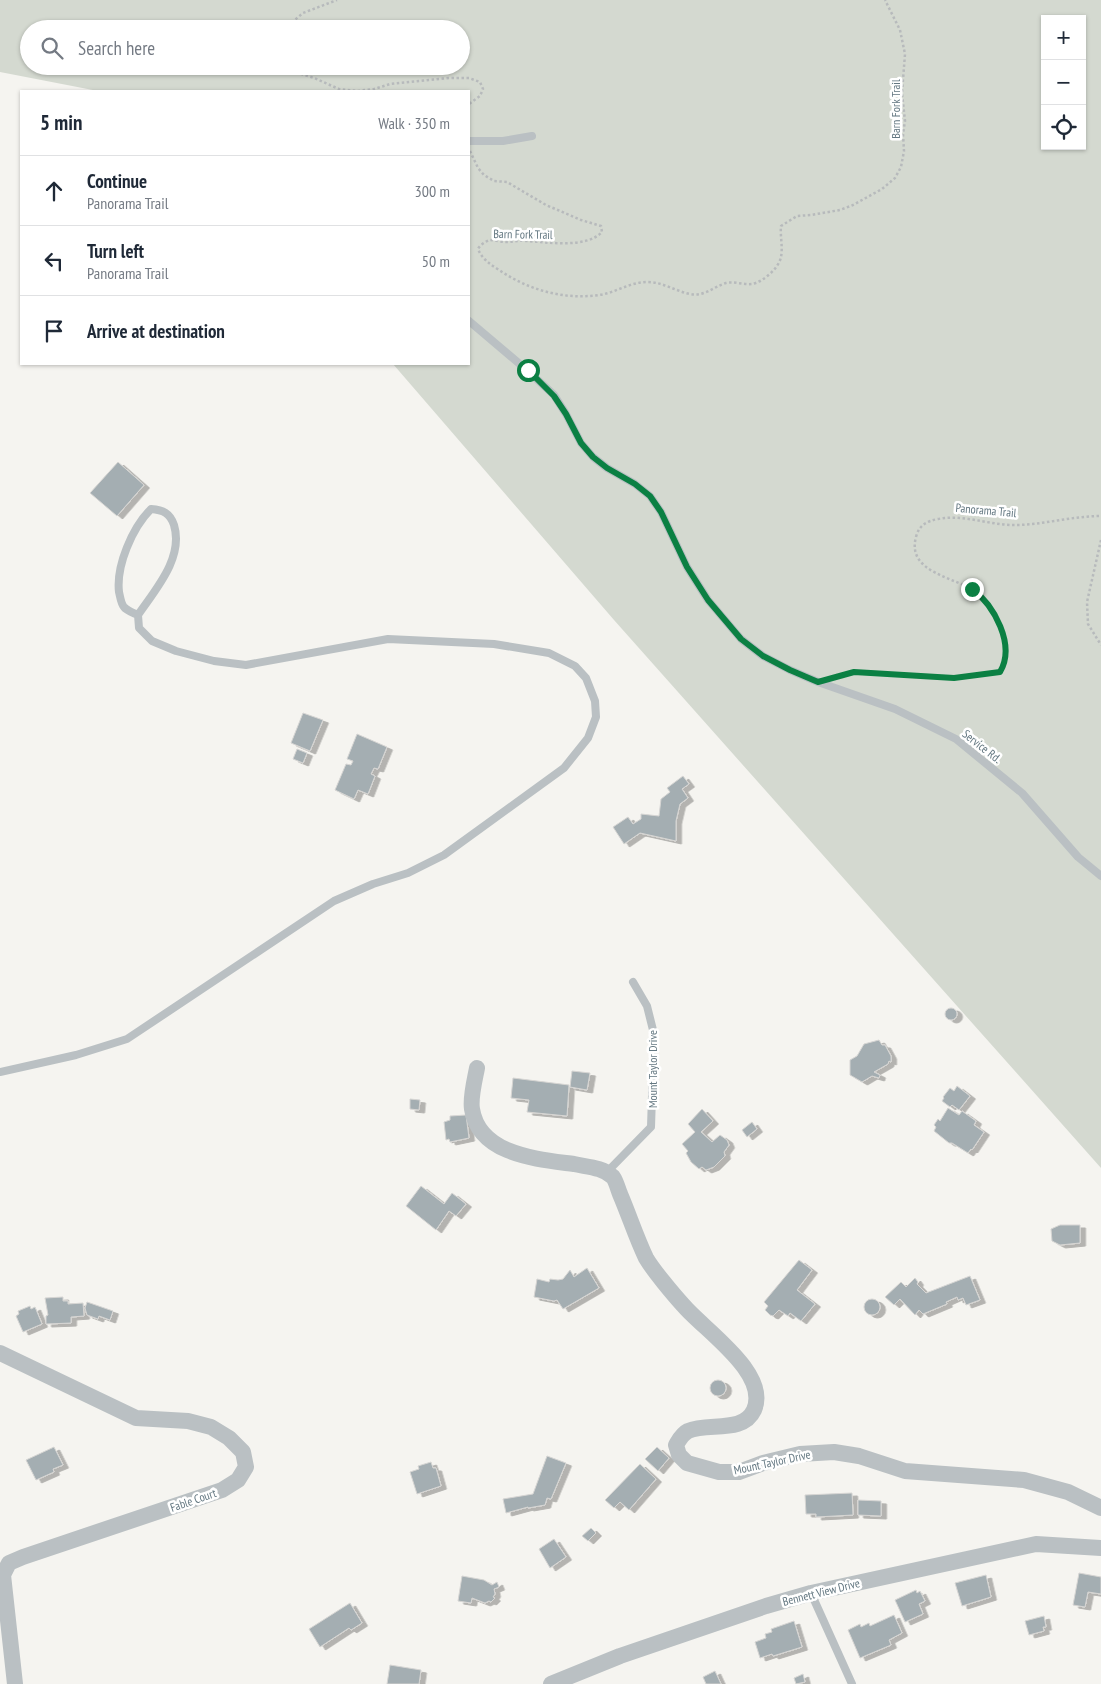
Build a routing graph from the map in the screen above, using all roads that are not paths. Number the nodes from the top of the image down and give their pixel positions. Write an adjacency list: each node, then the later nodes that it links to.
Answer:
1 (532, 136): 2 (lane)
2 (470, 141)
3 (470, 322): 5 (lane, Service Rd.)
4 (138, 615): 4 (lane); 8 (lane)
5 (1101, 876)
6 (633, 982): 9 (lane, Mount Taylor Drive)
7 (477, 1068): 9 (street)
8 (0, 1072)
9 (606, 1173): 11 (street, Mount Taylor Drive)
10 (0, 1353): 14 (street, Fable Court)
11 (1101, 1508)
12 (1101, 1548): 13 (street, Bennett View Drive)
13 (811, 1593): 15 (street, Bennett View Drive); 16 (lane)
14 (16, 1684)
15 (551, 1684)
16 (852, 1684)

